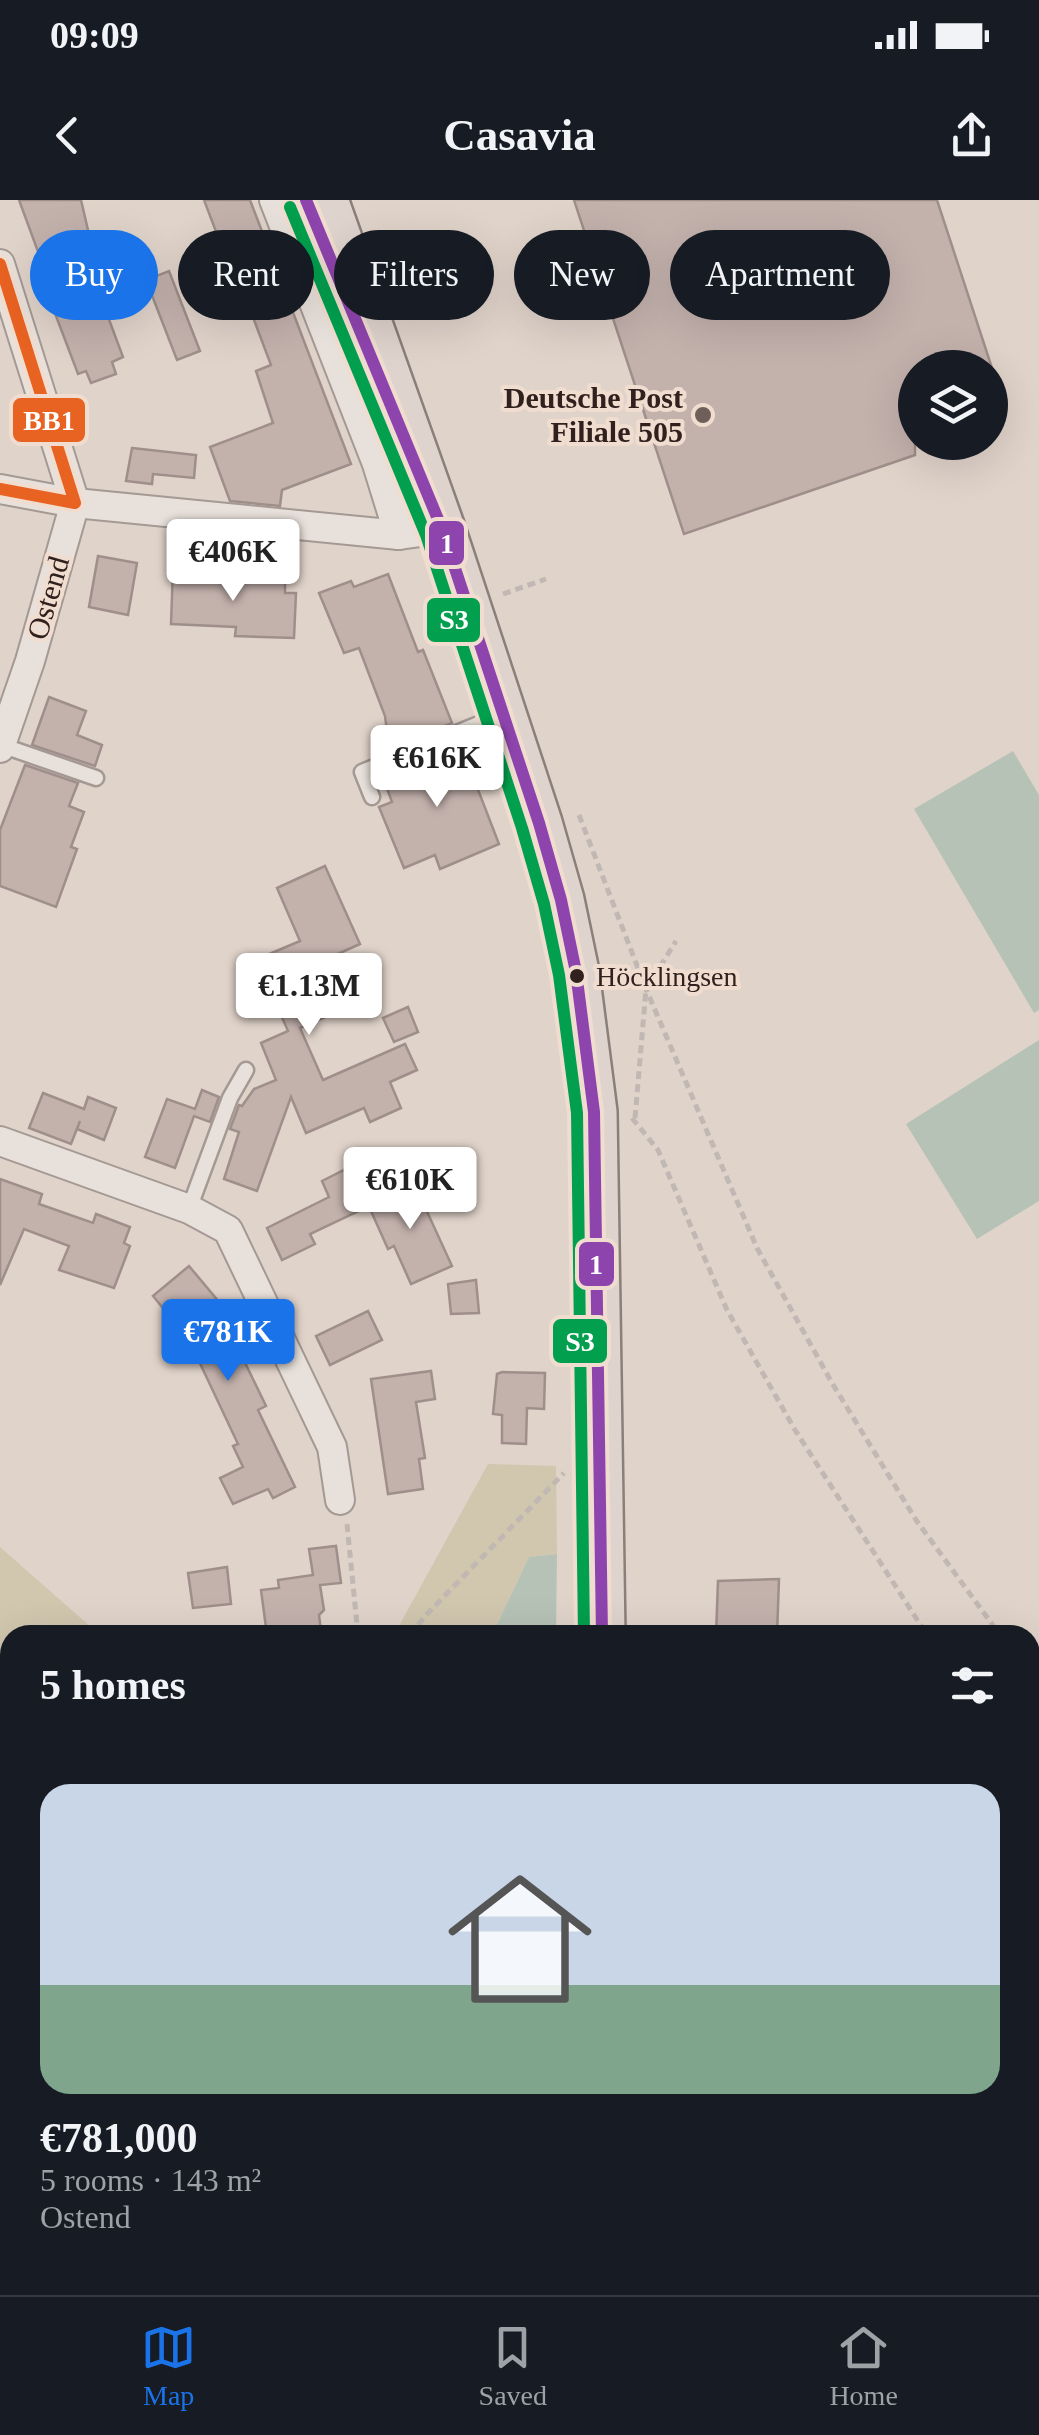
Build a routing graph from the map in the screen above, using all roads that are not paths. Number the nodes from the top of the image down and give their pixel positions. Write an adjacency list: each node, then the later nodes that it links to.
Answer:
1 (274, 200): 7 (street)
2 (306, 200): 7 (main road)
3 (326, 200): 7 (main road)
4 (0, 264): 6 (street)
5 (0, 489): 6 (street)
6 (74, 503): 7 (street); 9 (street, Ostend)
7 (420, 532): 8 (main road)
8 (503, 714): 11 (lane); 16 (main road)
9 (0, 747): 10 (lane)
10 (96, 778)
11 (372, 797)
12 (246, 1070): 14 (lane)
13 (0, 1141): 14 (street)
14 (190, 1209): 15 (street)
15 (340, 1500)
16 (602, 1625)

